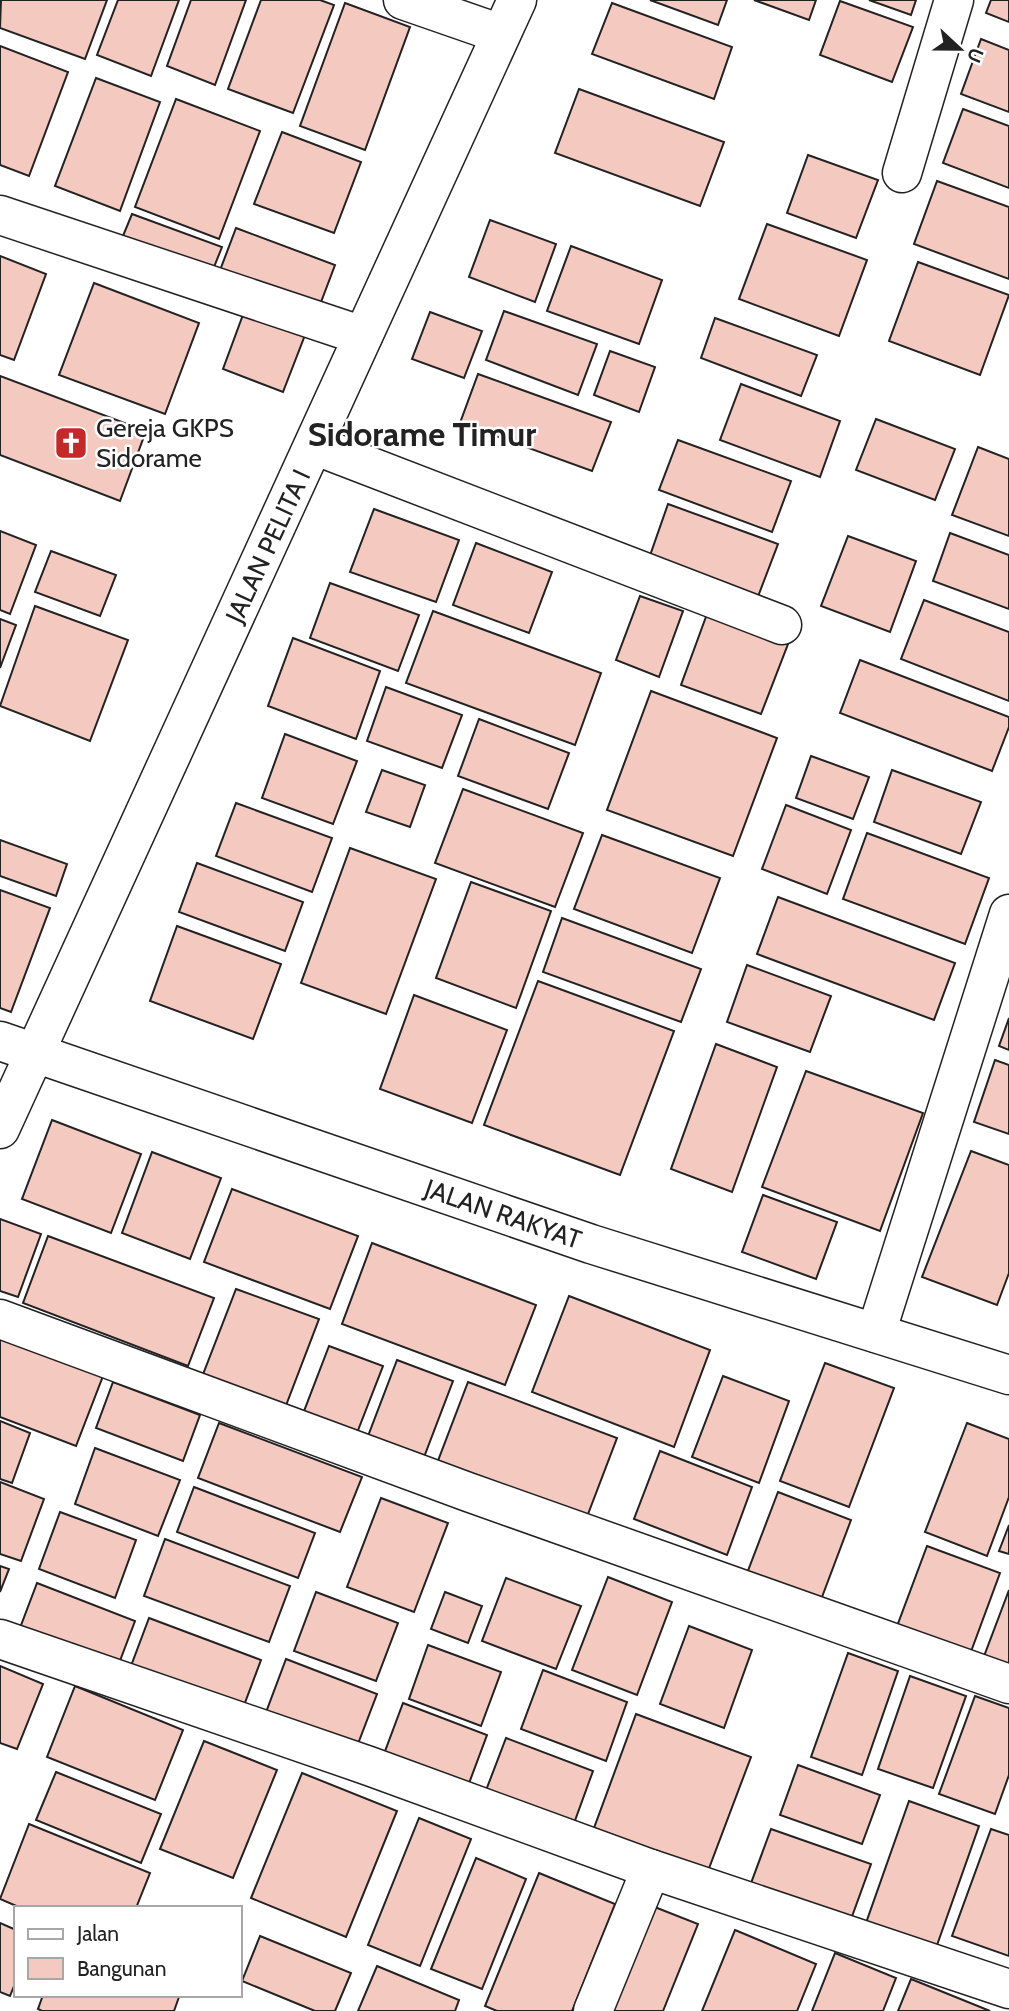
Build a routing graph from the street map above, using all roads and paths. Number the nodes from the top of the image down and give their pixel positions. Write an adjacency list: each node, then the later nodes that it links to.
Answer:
1 (403, 0): 4 (street)
2 (517, 0): 4 (street, JALAN PELITA I)
3 (954, 0): 5 (street)
4 (501, 34): 7 (street, JALAN PELITA I)
5 (902, 173)
6 (0, 215): 7 (street)
7 (363, 336): 8 (street, JALAN PELITA I)
8 (314, 445): 9 (street); 12 (street, JALAN PELITA I)
9 (782, 625)
10 (1009, 914): 15 (street)
11 (0, 1041): 12 (street, JALAN RAKYAT)
12 (36, 1053): 13 (street, JALAN PELITA I); 15 (street, JALAN RAKYAT)
13 (0, 1129)
14 (0, 1319): 18 (street)
15 (876, 1333): 16 (street, JALAN RAKYAT)
16 (1009, 1375)
17 (0, 1639): 19 (street)
18 (1009, 1684)
19 (650, 1869): 20 (street); 21 (street)
20 (1009, 1989)
21 (593, 2011)

